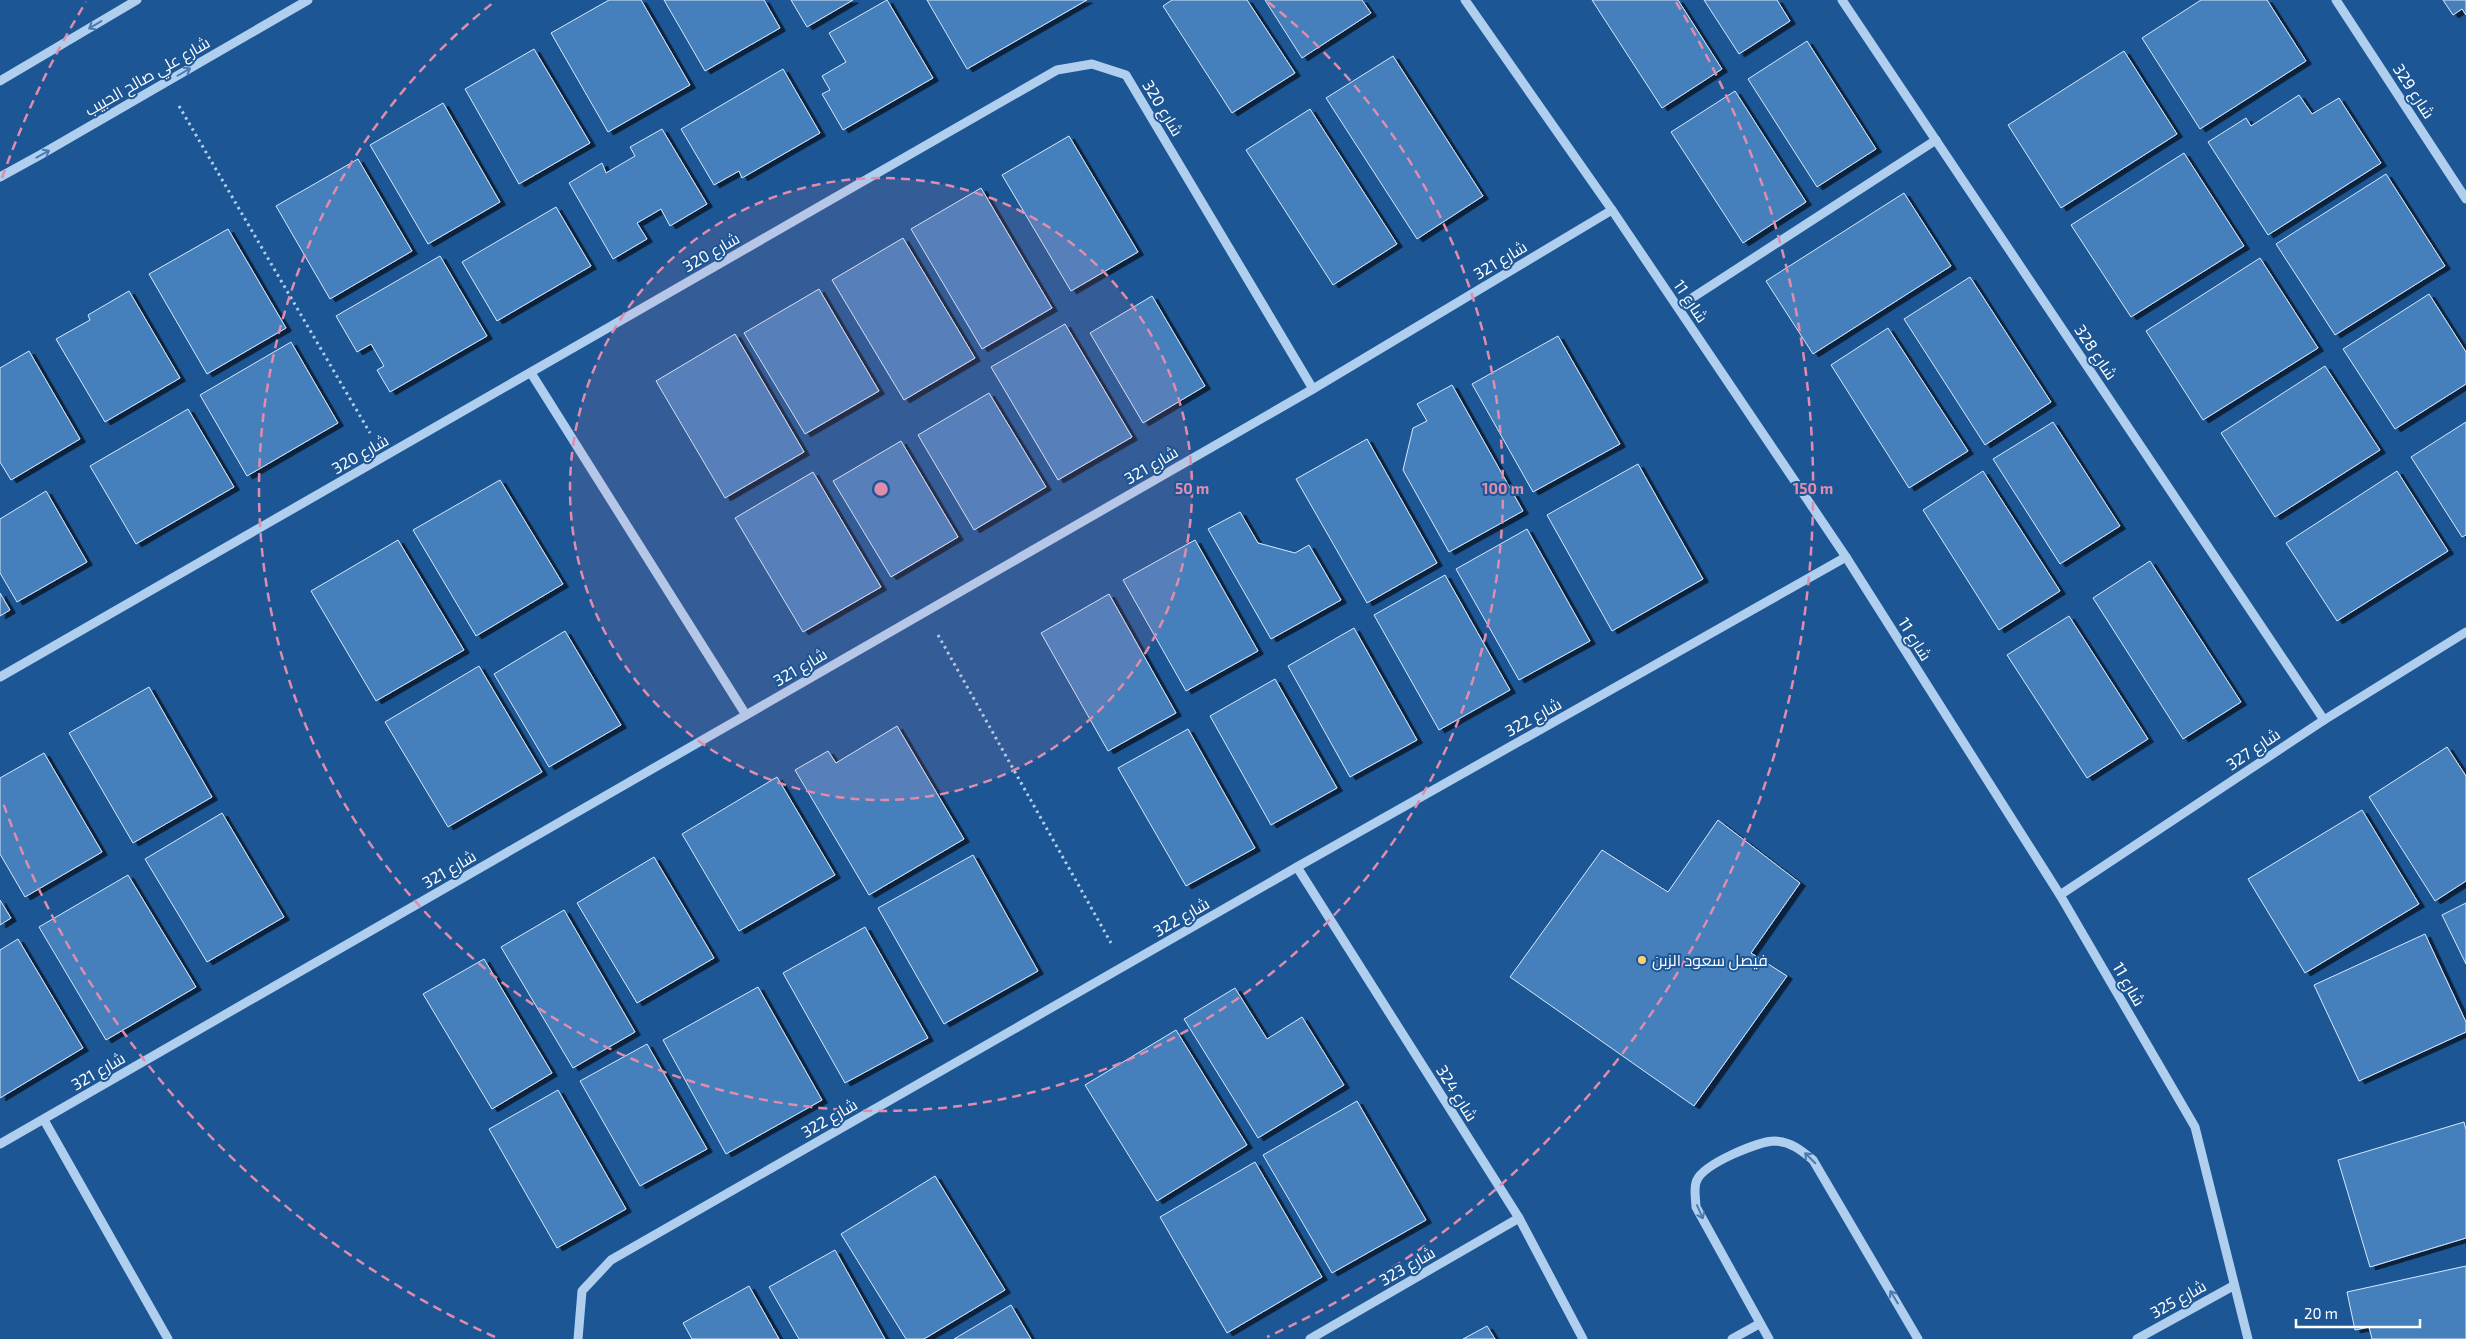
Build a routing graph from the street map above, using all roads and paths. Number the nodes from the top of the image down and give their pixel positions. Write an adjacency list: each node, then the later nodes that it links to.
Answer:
1 (137, 0): 6 (street, one-way to 6)
2 (308, 0): 7 (street, شارع علي صالح الحبيب, one-way to 2)
3 (1465, 0): 11 (street, شارع 11)
4 (1842, 0): 8 (street, شارع 328)
5 (2336, 0): 10 (street, شارع 329)
6 (0, 81)
7 (166, 83): 9 (street, شارع علي صالح الحبيب, one-way to 7); 15 (path)
8 (1936, 140): 12 (street); 21 (street, شارع 328)
9 (0, 177)
10 (2466, 199)
11 (1612, 210): 12 (street, شارع 11); 14 (street, شارع 321)
12 (1678, 307): 16 (street, شارع 11)
13 (530, 373): 14 (street, شارع 320); 15 (street, شارع 320); 20 (street)
14 (1313, 389): 17 (street, شارع 321)
15 (384, 458): 19 (street, شارع 320)
16 (1846, 557): 22 (street, شارع 322); 23 (street, شارع 11)
17 (925, 612): 20 (street, شارع 321); 24 (path)
18 (2466, 632): 21 (street, شارع 327)
19 (0, 677)
20 (746, 715): 25 (street, شارع 321)
21 (2324, 720): 23 (street, شارع 327)
22 (1297, 868): 24 (street, شارع 322); 27 (street, شارع 324)
23 (2060, 895): 28 (street, شارع 11)
24 (1124, 967): 31 (street, شارع 322)
25 (44, 1120): 26 (street, شارع 321); 30 (street)
26 (0, 1144)
27 (1519, 1218): 32 (street, شارع 323); 33 (street, شارع 324)
28 (2233, 1286): 37 (street, شارع 325); 38 (street, شارع 11)
29 (1759, 1324): 34 (street); 35 (street); 36 (street, one-way to 29)
30 (168, 1339)
31 (578, 1339)
32 (1310, 1339)
33 (1583, 1339)
34 (1732, 1339)
35 (1769, 1339)
36 (1918, 1339)
37 (2137, 1339)
38 (2248, 1339)

